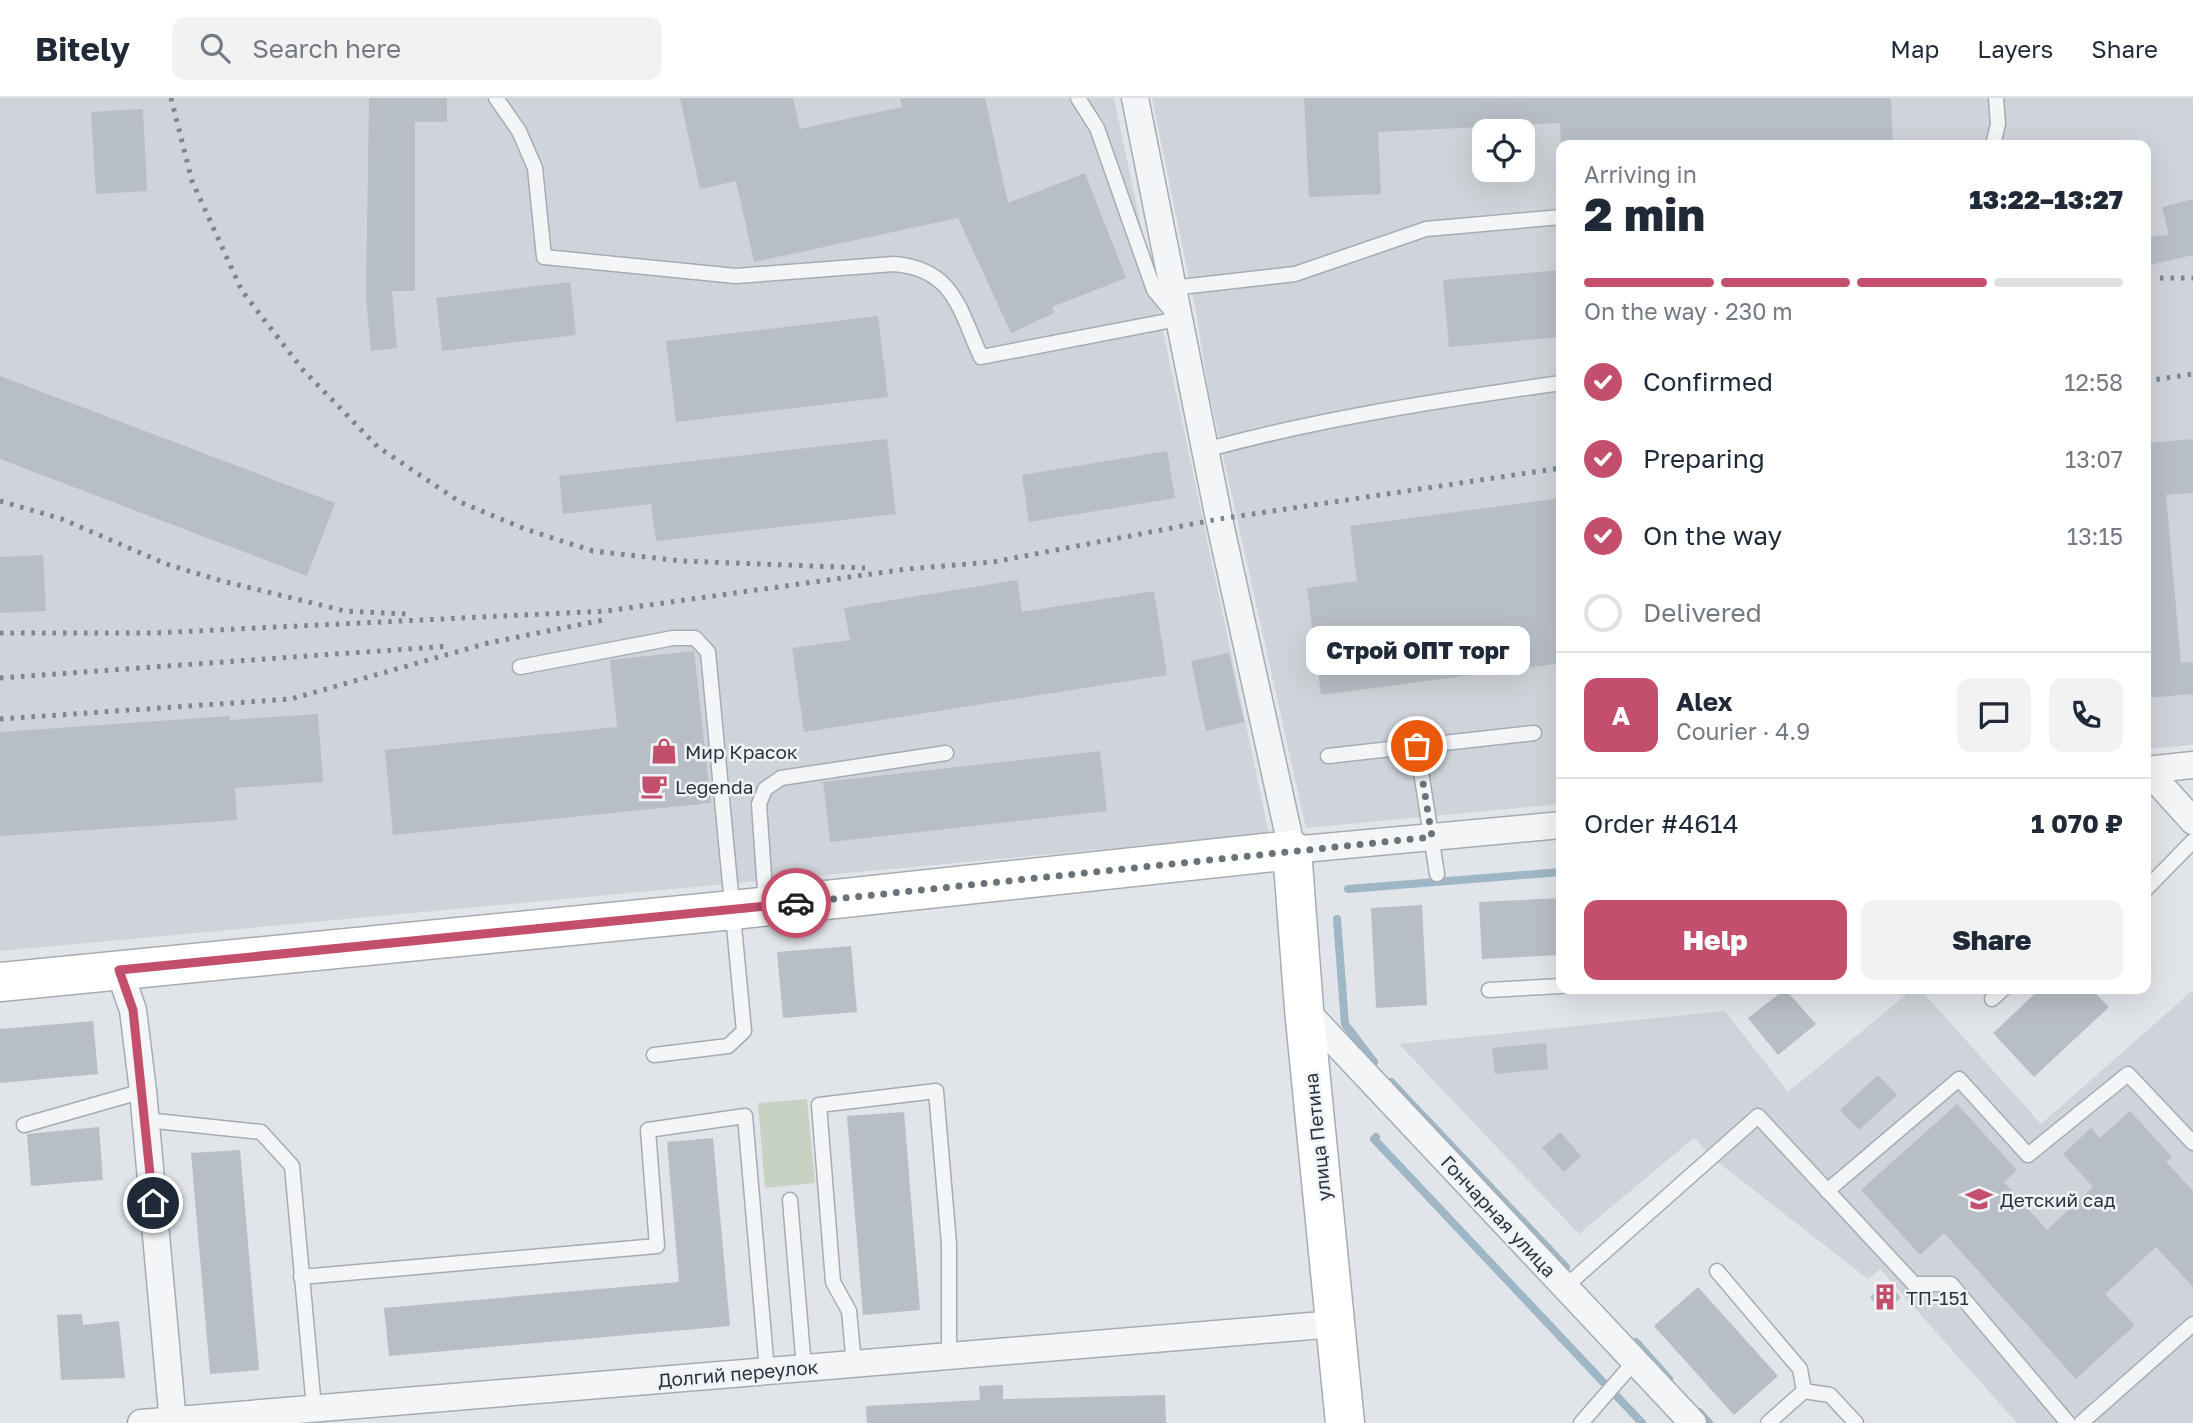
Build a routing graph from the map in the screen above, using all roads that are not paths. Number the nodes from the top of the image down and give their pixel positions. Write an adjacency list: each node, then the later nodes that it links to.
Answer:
1 (496, 98): 8 (lane)
2 (1078, 98): 8 (lane)
3 (1135, 98): 7 (street)
4 (1996, 98): 5 (lane)
5 (1994, 140)
6 (1556, 217): 7 (lane)
7 (1172, 288): 8 (street)
8 (1178, 319): 10 (street)
9 (1556, 384): 10 (lane)
10 (1205, 450): 23 (street)
11 (520, 667): 26 (lane)
12 (1534, 733): 13 (lane)
13 (1417, 746): 15 (lane); 21 (lane)
14 (946, 753): 26 (lane)
15 (1328, 756)
16 (2193, 765): 17 (street)
17 (2151, 769)
18 (2151, 775): 19 (street)
19 (2193, 821)
20 (1556, 825): 21 (street)
21 (1432, 837): 23 (street); 24 (lane)
22 (2193, 841): 25 (lane)
23 (1292, 850): 26 (street); 31 (street, улица Петина)
24 (1437, 874)
25 (2151, 884)
26 (750, 908): 27 (street); 32 (lane)
27 (119, 970): 28 (street); 33 (street)
28 (0, 982)
29 (1556, 986): 30 (lane)
30 (1489, 990)
31 (1304, 1009): 41 (street, Гончарная улица); 42 (street, улица Петина)
32 (654, 1055)
33 (143, 1091): 34 (street); 35 (lane)
34 (146, 1120): 40 (lane); 51 (street)
35 (24, 1125)
36 (2193, 1143): 37 (lane)
37 (1826, 1191): 41 (lane); 58 (lane)
38 (790, 1200): 47 (lane)
39 (1717, 1270): 49 (lane)
40 (301, 1278): 48 (lane); 50 (lane)
41 (1565, 1287): 45 (street, Гончарная улица)
42 (1335, 1324): 44 (street, Долгий переулок); 53 (street, улица Петина)
43 (2193, 1324): 59 (lane)
44 (949, 1356): 46 (street, Долгий переулок); 46 (lane)
45 (1635, 1361): 54 (lane); 55 (street, Гончарная улица)
46 (854, 1364): 47 (street, Долгий переулок)
47 (804, 1368): 48 (street, Долгий переулок)
48 (768, 1371): 50 (street, Долгий переулок)
49 (1804, 1391): 56 (lane); 57 (lane)
50 (314, 1409): 51 (street, Долгий переулок)
51 (173, 1422): 52 (street, Долгий переулок)
52 (141, 1423)
53 (1345, 1423)
54 (1581, 1423)
55 (1693, 1423)
56 (1768, 1423)
57 (1856, 1423)
58 (2068, 1423)
59 (2081, 1423)

